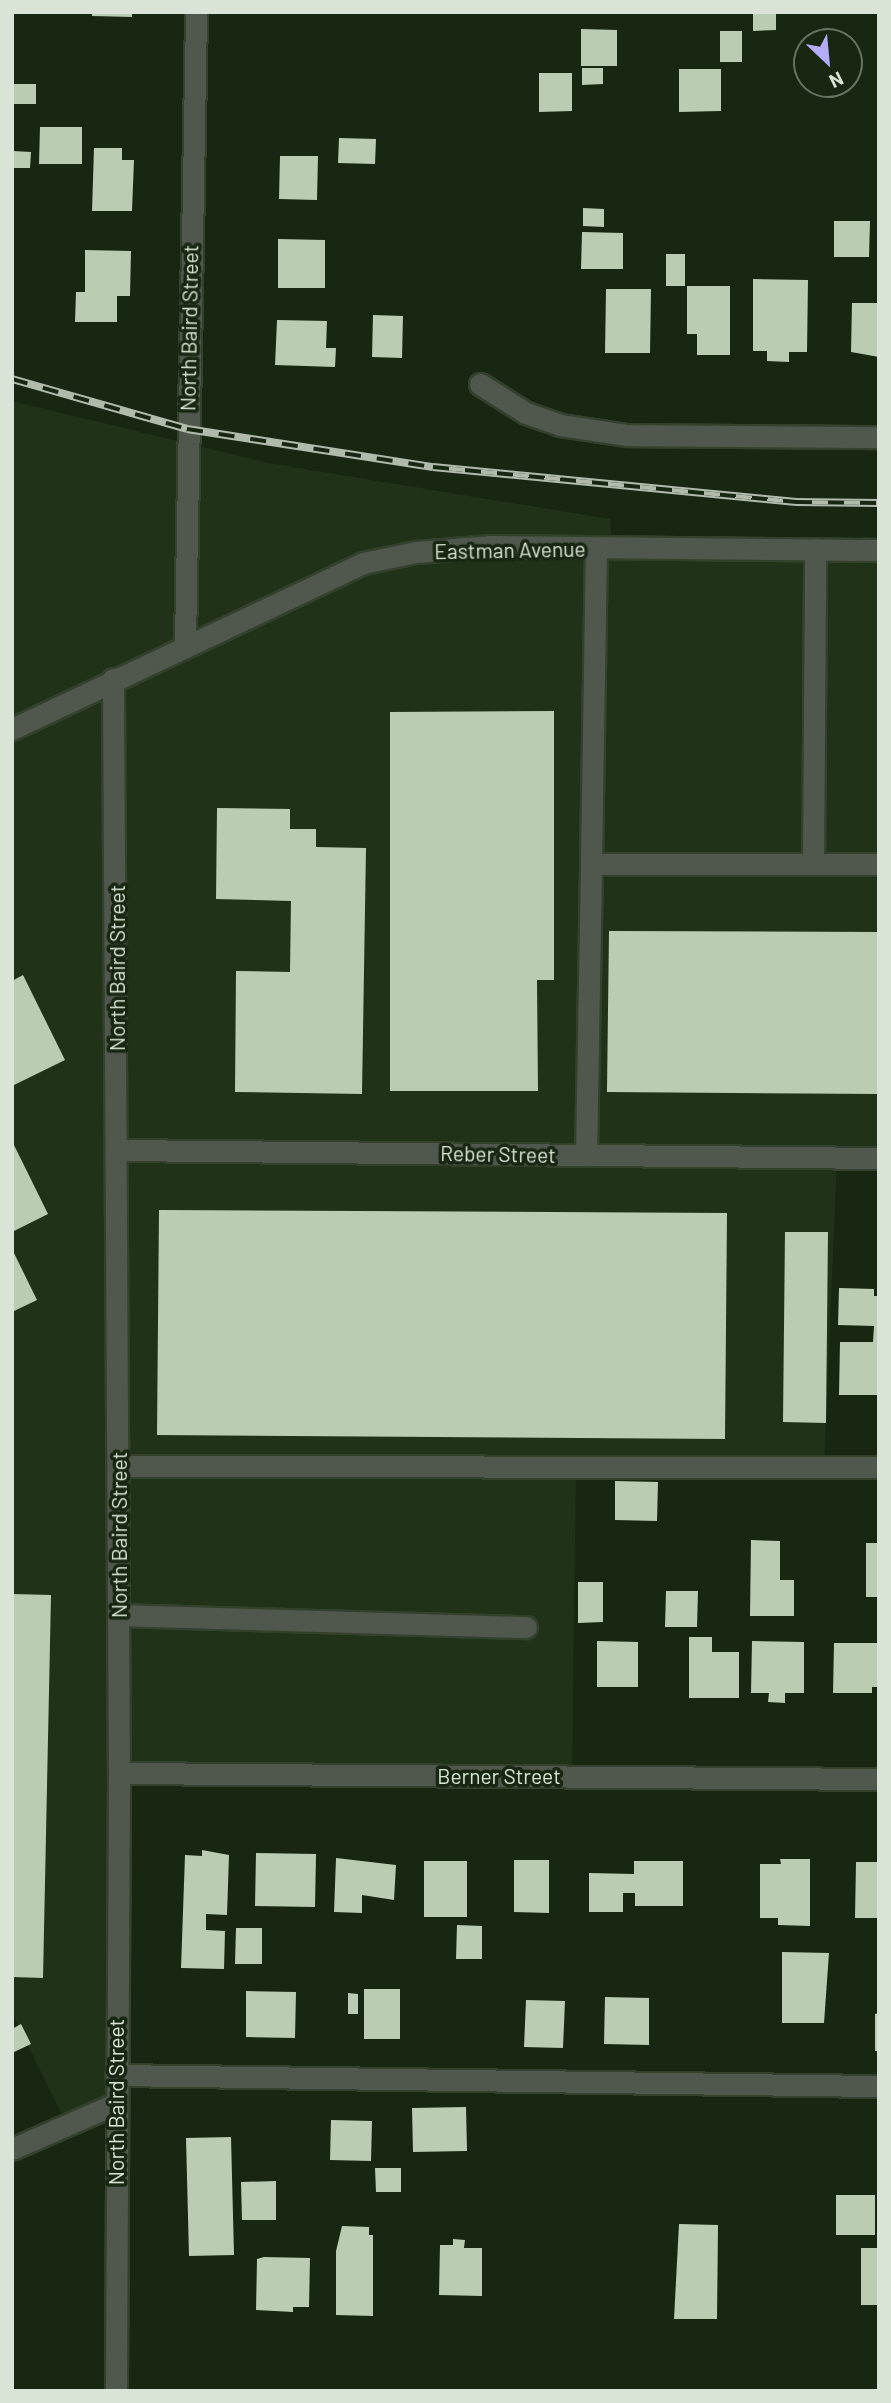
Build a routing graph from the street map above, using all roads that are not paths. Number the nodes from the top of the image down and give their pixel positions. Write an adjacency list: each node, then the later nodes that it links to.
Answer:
1 (196, 12): 7 (street, North Baird Street)
2 (480, 384): 3 (street)
3 (879, 437)
4 (596, 548): 5 (street, Eastman Avenue); 7 (street, Eastman Avenue); 10 (street)
5 (815, 549): 6 (street, Eastman Avenue); 11 (street)
6 (879, 550)
7 (186, 643): 8 (street, Eastman Avenue)
8 (113, 679): 9 (street, Eastman Avenue); 13 (street, North Baird Street)
9 (12, 729)
10 (591, 864): 11 (street); 14 (street)
11 (813, 864): 12 (street)
12 (879, 864)
13 (118, 1150): 14 (street, Reber Street); 16 (street, North Baird Street)
14 (586, 1155): 15 (street, Reber Street)
15 (879, 1158)
16 (118, 1466): 17 (street); 18 (street, North Baird Street)
17 (879, 1468)
18 (119, 1615): 19 (street); 20 (street, North Baird Street)
19 (526, 1627)
20 (119, 1773): 21 (street, Berner Street); 22 (street, North Baird Street)
21 (879, 1779)
22 (116, 2075): 23 (street); 24 (street, North Baird Street)
23 (879, 2085)
24 (116, 2104): 25 (street); 26 (street, North Baird Street)
25 (12, 2149)
26 (116, 2391)

